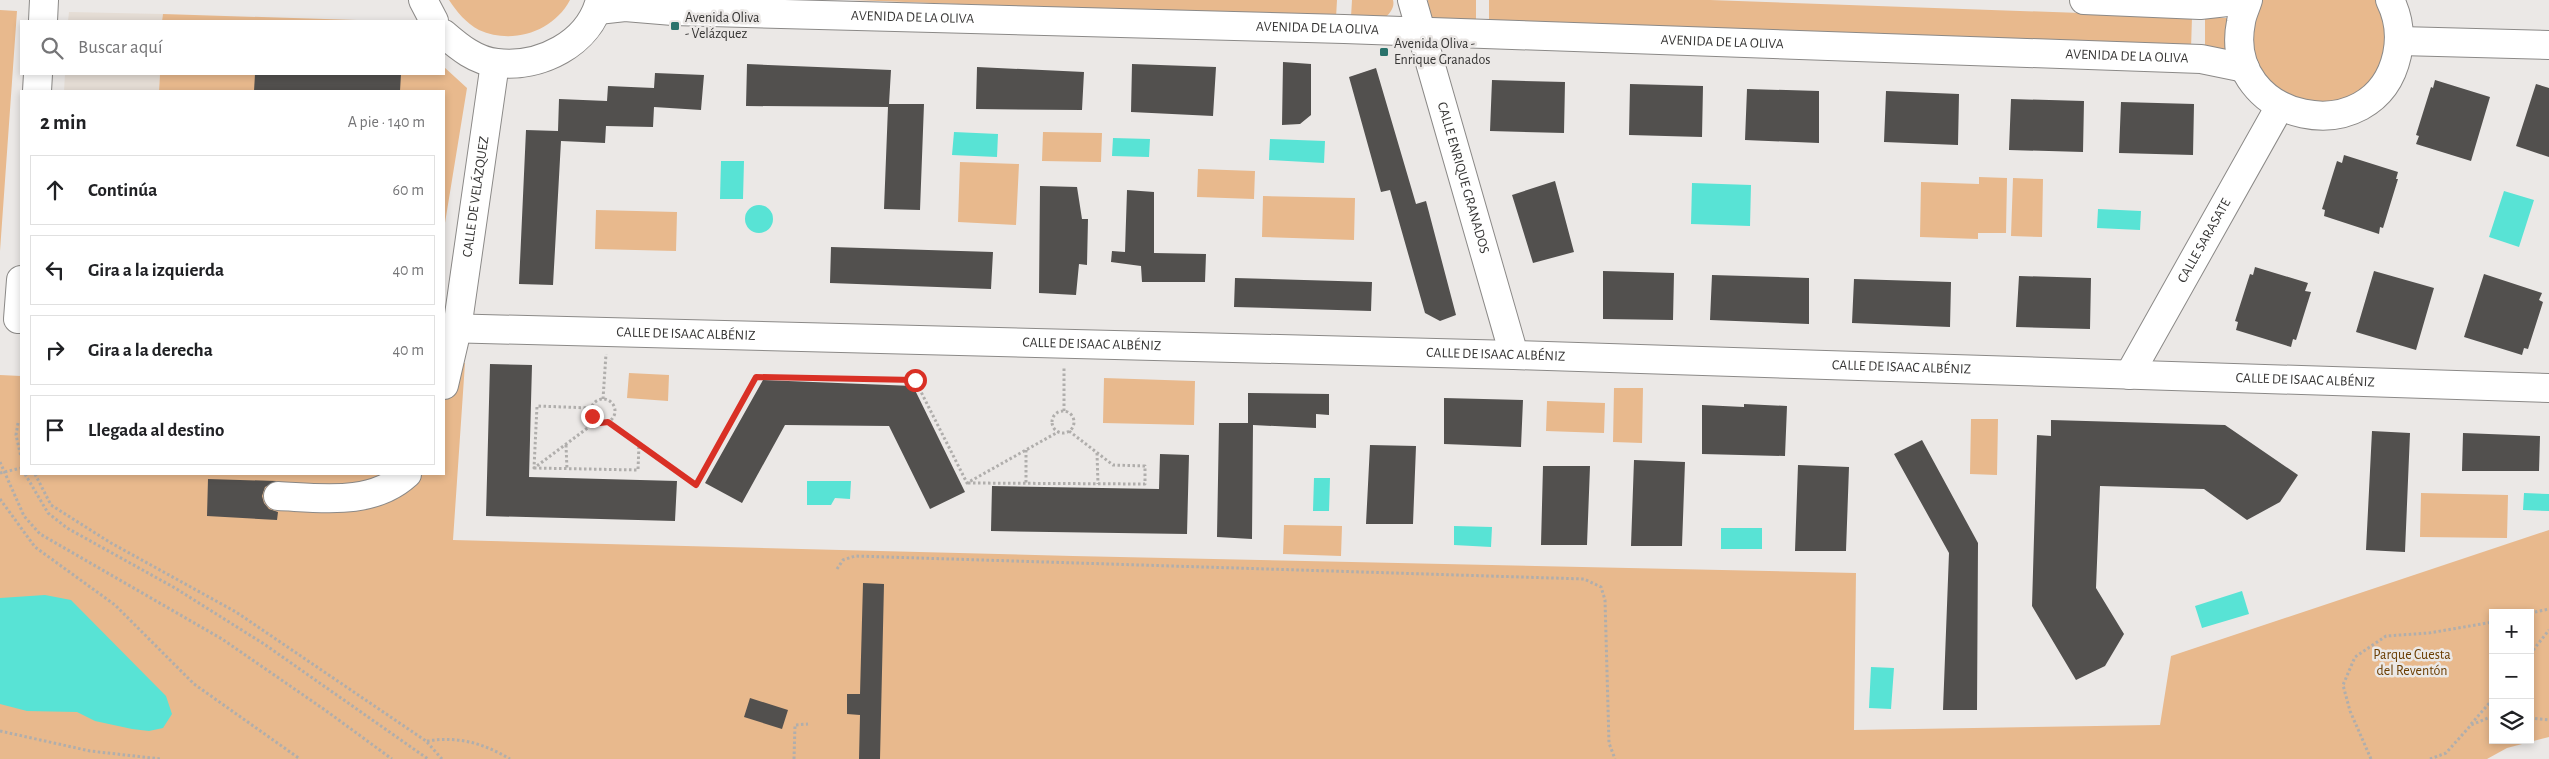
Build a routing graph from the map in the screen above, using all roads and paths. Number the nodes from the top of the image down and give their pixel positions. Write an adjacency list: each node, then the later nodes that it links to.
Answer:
1 (44, 0): 8 (street)
2 (423, 0): 9 (street)
3 (1412, 0): 10 (street, CALLE ENRIQUE GRANADOS)
4 (2084, 0): 5 (street)
5 (2247, 0): 15 (street)
6 (2390, 0): 12 (street)
7 (599, 5): 10 (street, AVENIDA DE LA OLIVA); 14 (street)
8 (42, 20)
9 (433, 20)
10 (1421, 32): 15 (street, AVENIDA DE LA OLIVA); 23 (street, CALLE ENRIQUE GRANADOS)
11 (445, 35): 14 (street)
12 (2400, 41): 13 (street); 18 (street)
13 (2549, 45)
14 (495, 63): 21 (street, CALLE DE VELÁZQUEZ)
15 (2245, 68): 18 (street)
16 (38, 75): 17 (street)
17 (37, 90)
18 (2280, 106): 25 (street, CALLE SARASATE)
19 (20, 285): 20 (street)
20 (13, 319)
21 (450, 329): 23 (street, CALLE DE ISAAC ALBÉNIZ); 26 (street, CALLE DE VELÁZQUEZ)
22 (606, 353): 28 (path)
23 (1514, 355): 25 (street, CALLE DE ISAAC ALBÉNIZ)
24 (1064, 366): 30 (path)
25 (2129, 375): 27 (street, CALLE DE ISAAC ALBÉNIZ)
26 (445, 376)
27 (2549, 388)
28 (603, 399): 29 (path); 32 (path)
29 (591, 408): 31 (path); 43 (path)
30 (1064, 411): 34 (path); 35 (path)
31 (597, 421): 32 (path); 36 (path)
32 (608, 422): 37 (path)
33 (18, 423): 40 (path)
34 (1058, 432): 35 (path); 38 (path)
35 (1069, 432): 39 (path)
36 (566, 444): 43 (path); 44 (path)
37 (639, 444): 44 (path); 49 (path)
38 (1026, 450): 49 (path); 50 (path)
39 (1097, 452): 51 (path); 51 (path)
40 (20, 453)
41 (0, 462): 45 (path)
42 (20, 468): 45 (path)
43 (534, 468): 44 (path)
44 (567, 469)
45 (2, 473): 70 (path)
46 (26, 475): 71 (path)
47 (36, 475): 66 (path)
48 (406, 475): 52 (street)
49 (967, 483): 50 (path)
50 (1026, 483): 51 (path)
51 (1098, 484)
52 (278, 496)
53 (0, 499): 69 (path)
54 (838, 569): 75 (path)
55 (2549, 608): 56 (path)
56 (2534, 612)
57 (2489, 623): 76 (path)
58 (2549, 630): 59 (path)
59 (2534, 649)
60 (2489, 704): 67 (path)
61 (2489, 718): 67 (path)
62 (2534, 718): 63 (path)
63 (2549, 720)
64 (808, 724): 74 (path)
65 (0, 731): 68 (path)
66 (426, 741): 72 (path); 73 (path)
67 (2446, 753): 77 (path)
68 (161, 759)
69 (300, 759)
70 (392, 759)
71 (428, 759)
72 (442, 759)
73 (510, 759)
74 (794, 759)
75 (1615, 759)
76 (2371, 759)
77 (2430, 759)

